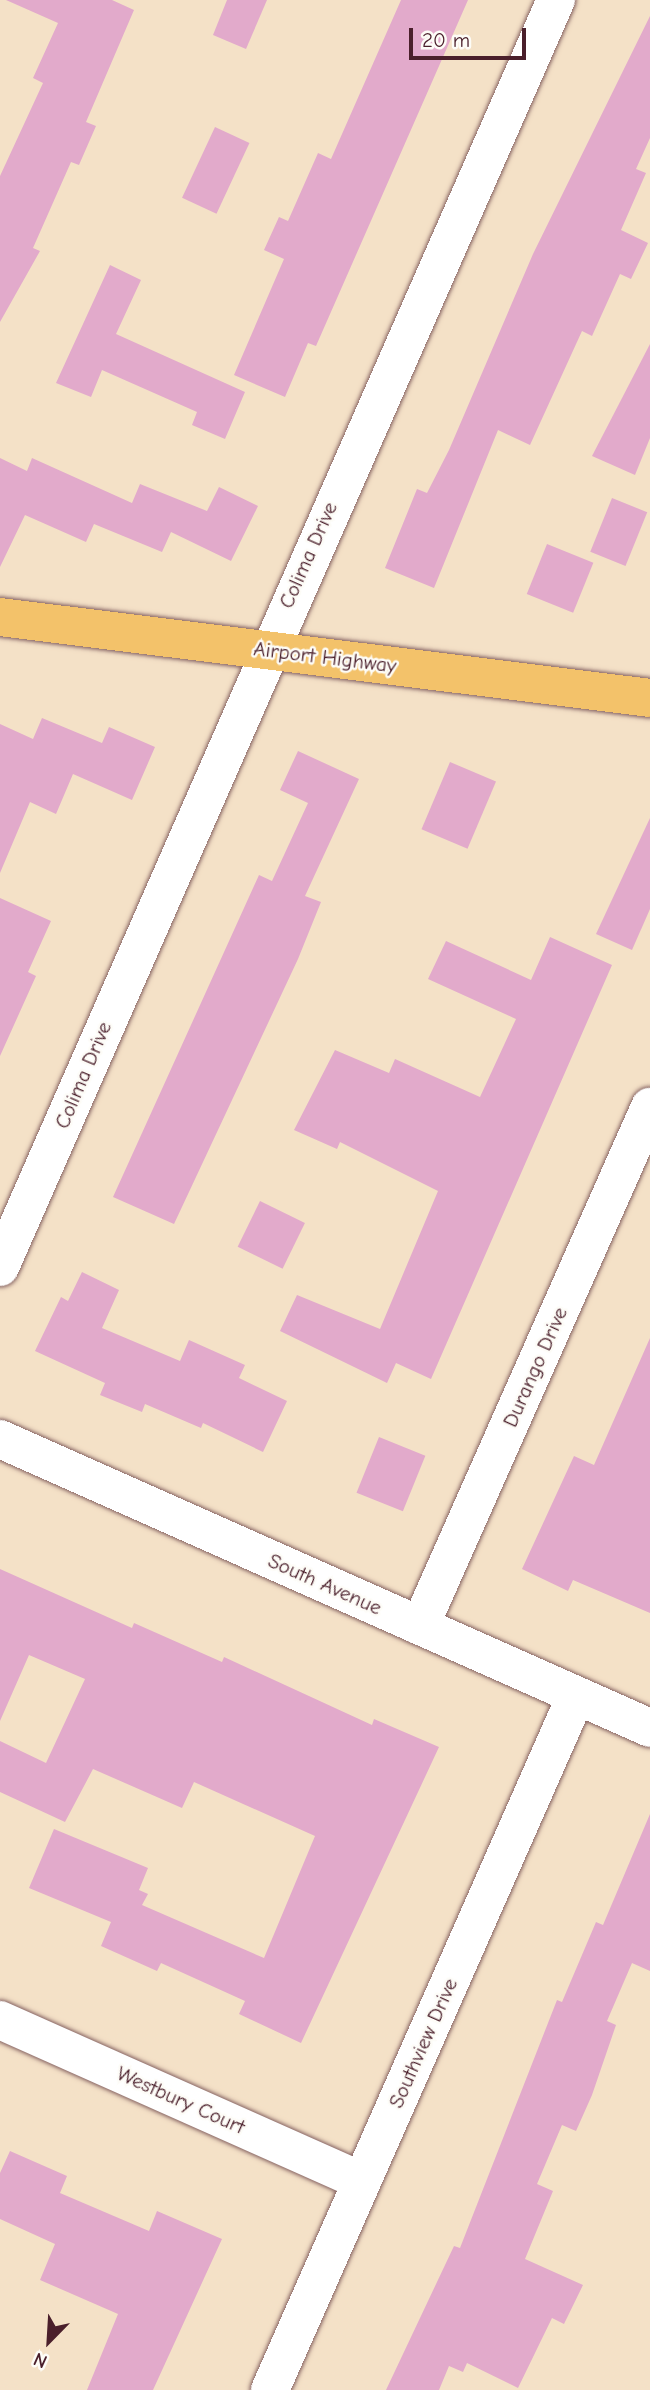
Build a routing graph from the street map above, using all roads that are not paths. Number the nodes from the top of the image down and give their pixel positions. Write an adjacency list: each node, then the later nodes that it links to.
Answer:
1 (556, 0): 3 (street, Colima Drive)
2 (0, 617): 3 (main road, Airport Highway)
3 (266, 650): 4 (main road, Airport Highway); 6 (street, Colima Drive)
4 (650, 698)
5 (650, 1107): 8 (street, Durango Drive)
6 (0, 1267)
7 (0, 1439): 8 (street, South Avenue)
8 (420, 1626): 9 (street, South Avenue)
9 (576, 1696): 10 (street, South Avenue); 12 (street, Southview Drive)
10 (650, 1728)
11 (0, 2020): 12 (street, Westbury Court)
12 (362, 2181): 13 (street, Southview Drive)
13 (270, 2390)

